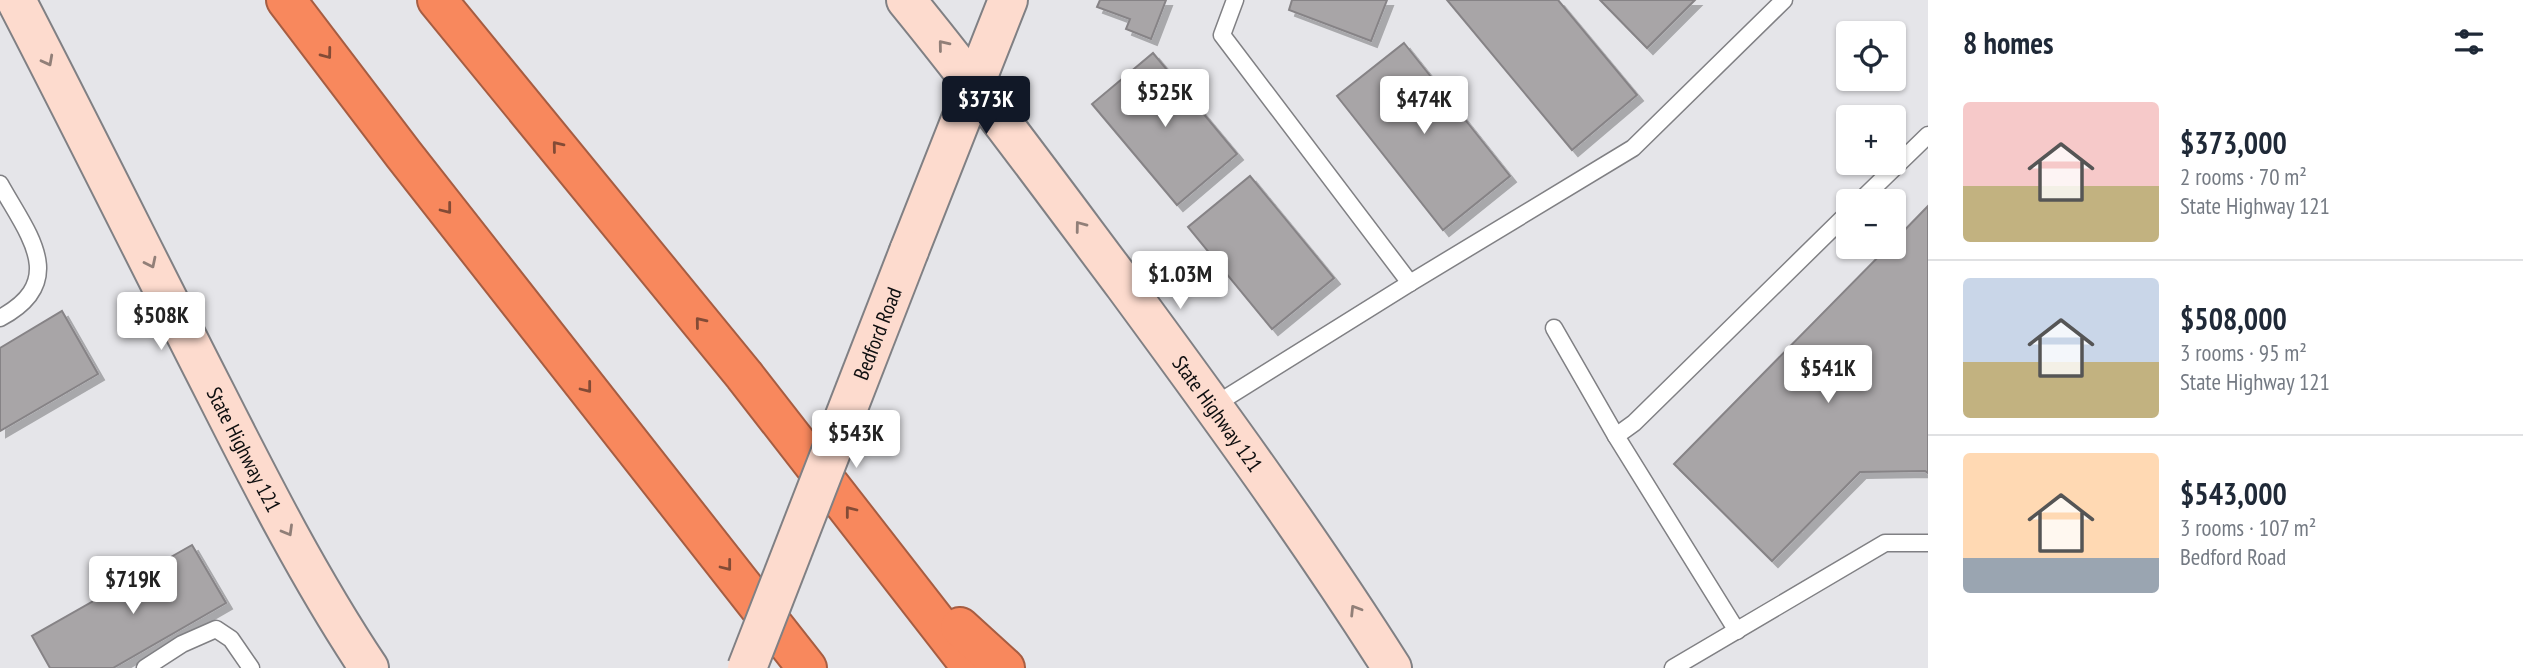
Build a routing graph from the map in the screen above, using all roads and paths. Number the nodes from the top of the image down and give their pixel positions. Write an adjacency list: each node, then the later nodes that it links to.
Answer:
1 (16, 0): 23 (main road, State Highway 121, one-way to 23)
2 (286, 0): 25 (highway, one-way to 25)
3 (437, 0): 19 (highway, one-way to 3)
4 (906, 0): 8 (main road, State Highway 121, one-way to 4)
5 (1008, 0): 8 (main road, Bedford Road)
6 (1235, 0): 13 (lane)
7 (1784, 0): 13 (lane)
8 (974, 83): 16 (main road, State Highway 121, one-way to 8); 24 (main road, Bedford Road, bridge)
9 (1928, 135): 11 (lane)
10 (0, 184): 14 (lane)
11 (1872, 189)
12 (1836, 225): 17 (lane)
13 (1410, 283): 16 (lane)
14 (0, 318)
15 (1554, 328): 17 (lane)
16 (1213, 406): 28 (main road, State Highway 121, one-way to 16)
17 (1616, 436): 20 (lane)
18 (1928, 544): 20 (lane)
19 (892, 564): 26 (highway); 27 (highway)
20 (1737, 631): 29 (lane)
21 (145, 668): 22 (lane)
22 (251, 668)
23 (369, 668)
24 (747, 668)
25 (807, 668)
26 (972, 668)
27 (1005, 668)
28 (1392, 668)
29 (1673, 668)

